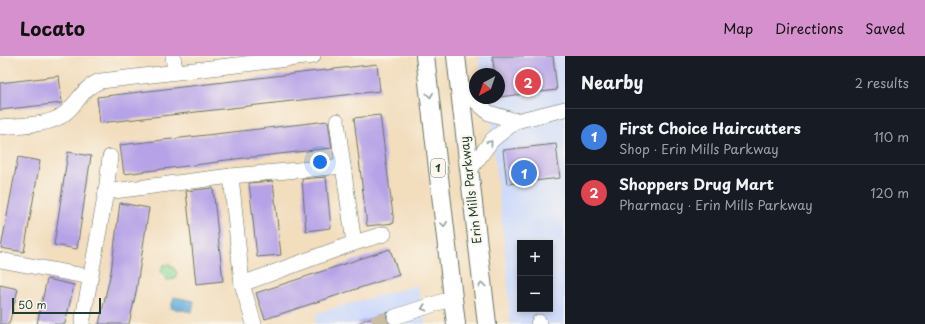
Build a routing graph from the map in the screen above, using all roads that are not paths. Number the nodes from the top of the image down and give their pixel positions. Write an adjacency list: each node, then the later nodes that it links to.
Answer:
1 (173, 56): 6 (lane)
2 (313, 56): 5 (lane)
3 (425, 56): 22 (main road, 1, one-way to 22)
4 (456, 56): 7 (main road, Erin Mills Parkway)
5 (260, 59): 6 (lane)
6 (175, 72): 11 (lane)
7 (460, 87): 10 (lane); 14 (main road, Erin Mills Parkway)
8 (565, 109): 10 (lane)
9 (337, 121): 13 (lane)
10 (516, 121): 14 (lane, one-way to 10)
11 (0, 127)
12 (110, 157): 16 (lane)
13 (343, 166): 15 (lane); 18 (lane)
14 (469, 171): 27 (main road, Erin Mills Parkway, one-way to 14)
15 (231, 176): 16 (lane); 21 (lane)
16 (106, 192): 20 (lane)
17 (384, 234): 18 (lane)
18 (354, 243): 21 (lane)
19 (0, 260): 20 (lane)
20 (90, 277): 24 (lane)
21 (242, 284): 25 (lane)
22 (453, 298): 23 (lane, one-way to 23); 26 (main road, 1)
23 (395, 317)
24 (82, 324)
25 (254, 324)
26 (456, 324)
27 (487, 324)

